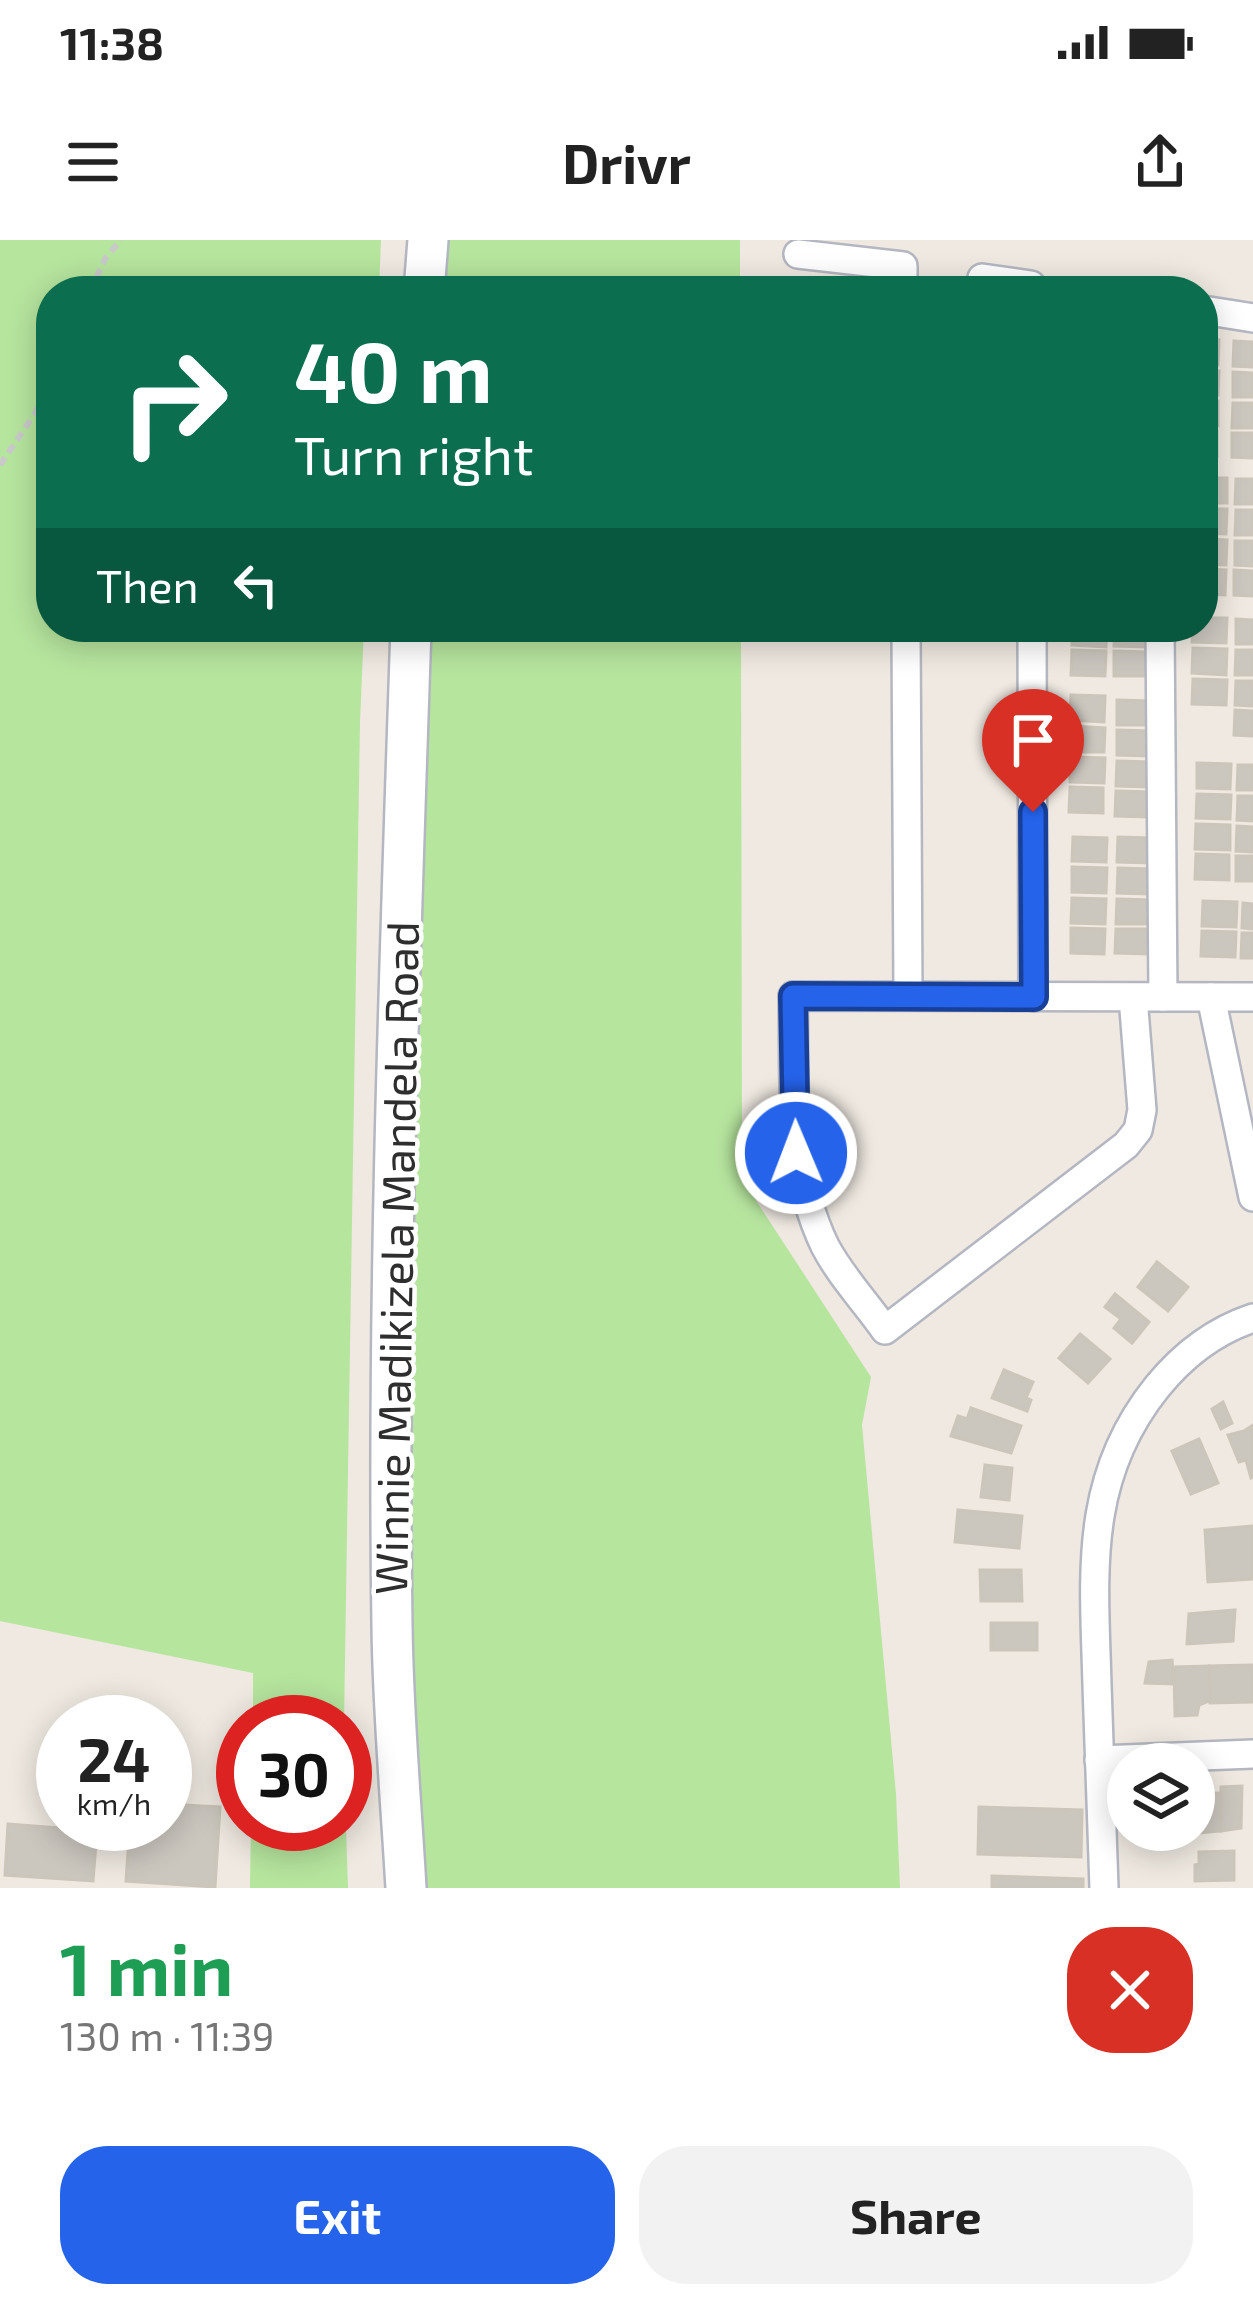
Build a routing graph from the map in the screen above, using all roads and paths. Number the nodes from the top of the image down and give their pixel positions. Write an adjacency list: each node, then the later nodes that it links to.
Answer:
1 (121, 240): 4 (path)
2 (428, 240): 5 (main road)
3 (798, 254): 6 (street)
4 (97, 276)
5 (425, 276)
6 (903, 276)
7 (1218, 312): 8 (street)
8 (1253, 318)
9 (36, 412): 10 (path)
10 (0, 465)
11 (411, 642): 25 (main road, Winnie Madikizela Mandela Road)
12 (906, 642): 15 (street)
13 (1032, 642): 16 (street)
14 (1160, 642): 18 (street)
15 (908, 996): 16 (street); 17 (street)
16 (1034, 997): 17 (street)
17 (1133, 997): 18 (street)
18 (1163, 997): 19 (street)
19 (1211, 997): 20 (street); 21 (street)
20 (1253, 998)
21 (1253, 1197)
22 (1253, 1318): 24 (street)
23 (1253, 1754): 24 (street)
24 (1099, 1760): 26 (street)
25 (406, 1888)
26 (1104, 1888)

